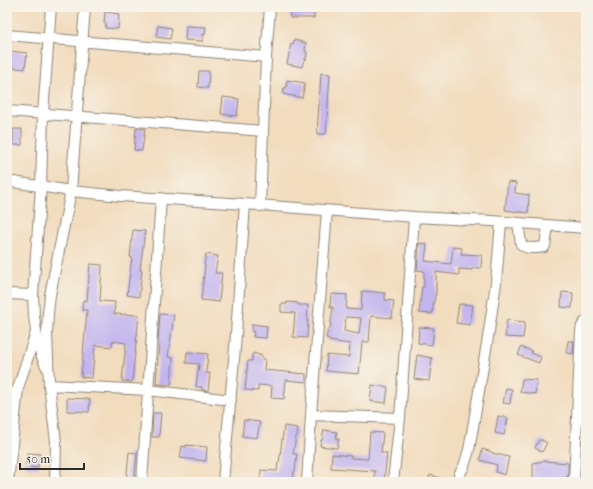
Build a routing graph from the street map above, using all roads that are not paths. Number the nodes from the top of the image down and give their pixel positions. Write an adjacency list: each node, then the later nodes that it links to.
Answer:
1 (51, 7): 5 (street)
2 (85, 7): 6 (street)
3 (270, 7): 7 (street)
4 (7, 35): 5 (street)
5 (49, 38): 6 (street); 9 (street)
6 (82, 41): 7 (street); 10 (street)
7 (266, 57): 11 (street)
8 (7, 111): 9 (street)
9 (43, 114): 10 (street); 13 (street)
10 (77, 117): 11 (street); 14 (street)
11 (263, 131): 17 (street)
12 (7, 181): 13 (street)
13 (41, 187): 14 (street); 25 (street)
14 (71, 191): 15 (street); 28 (street)
15 (161, 198): 16 (street); 31 (street)
16 (245, 204): 17 (street); 32 (street)
17 (260, 206): 18 (street)
18 (327, 210): 19 (street); 35 (street)
19 (414, 217): 20 (street); 36 (street)
20 (501, 222): 21 (street); 43 (street)
21 (518, 223): 22 (street); 22 (street)
22 (548, 225): 23 (street)
23 (586, 228)
24 (7, 294): 25 (street)
25 (33, 295): 27 (street)
26 (586, 321): 33 (street)
27 (36, 331): 28 (street); 30 (street)
28 (49, 371): 29 (street)
29 (49, 385): 31 (street); 38 (street)
30 (18, 388): 34 (street); 37 (street)
31 (148, 390): 32 (street); 39 (street)
32 (231, 400): 40 (street)
33 (582, 406): 44 (street)
34 (7, 408)
35 (311, 415): 36 (street); 41 (street)
36 (400, 418): 42 (street)
37 (8, 482)
38 (55, 482)
39 (142, 482)
40 (223, 482)
41 (307, 482)
42 (394, 482)
43 (460, 482)
44 (574, 482)

